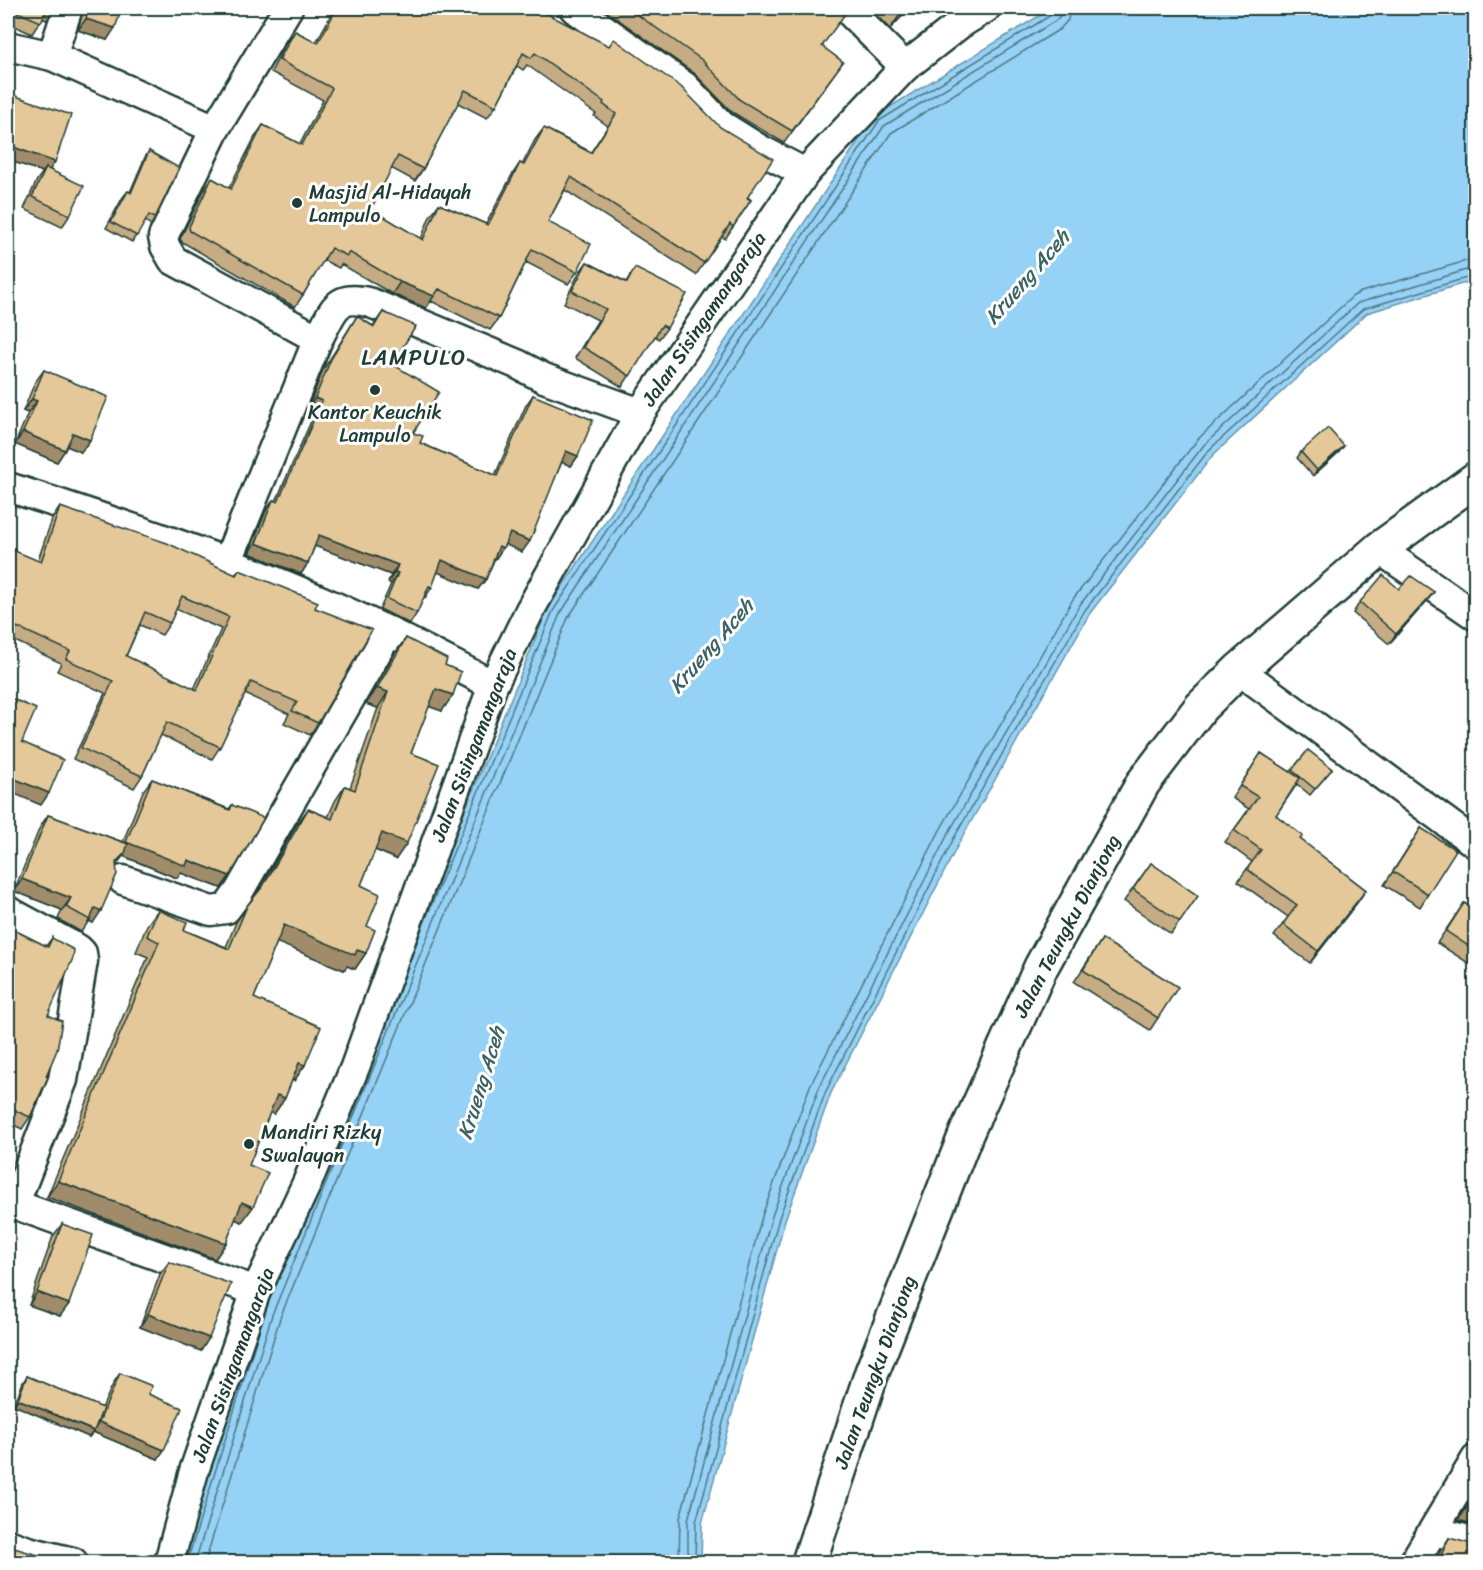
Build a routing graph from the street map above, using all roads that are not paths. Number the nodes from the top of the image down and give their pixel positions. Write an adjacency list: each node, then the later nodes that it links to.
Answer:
1 (68, 8): 8 (street)
2 (288, 8): 10 (street)
3 (574, 8): 11 (street)
4 (846, 8): 9 (street)
5 (986, 8): 6 (street, Jalan Sisingamangaraja)
6 (953, 16): 9 (street, Jalan Sisingamangaraja)
7 (8, 46): 8 (street)
8 (52, 56): 10 (street)
9 (905, 67): 11 (street, Jalan Sisingamangaraja)
10 (214, 129): 12 (street)
11 (805, 173): 13 (street, Jalan Sisingamangaraja)
12 (318, 339): 13 (street); 17 (street)
13 (640, 413): 21 (street, Jalan Sisingamangaraja)
14 (1476, 479): 16 (street, Jalan Teungku Dianjong)
15 (8, 487): 17 (street)
16 (1379, 549): 18 (street); 20 (street, Jalan Teungku Dianjong)
17 (227, 563): 19 (street)
18 (1476, 616)
19 (389, 631): 21 (street); 23 (street)
20 (1239, 670): 22 (street); 33 (street, Jalan Teungku Dianjong)
21 (493, 685): 26 (street, Jalan Sisingamangaraja)
22 (1476, 844)
23 (123, 880)
24 (8, 911): 25 (street)
25 (11, 1203): 26 (street)
26 (256, 1291): 32 (street, Jalan Sisingamangaraja)
27 (1476, 1459): 28 (street)
28 (1434, 1531): 29 (street); 34 (street)
29 (1476, 1542)
30 (8, 1544): 31 (street)
31 (73, 1563)
32 (169, 1563)
33 (809, 1563)
34 (1414, 1563)

